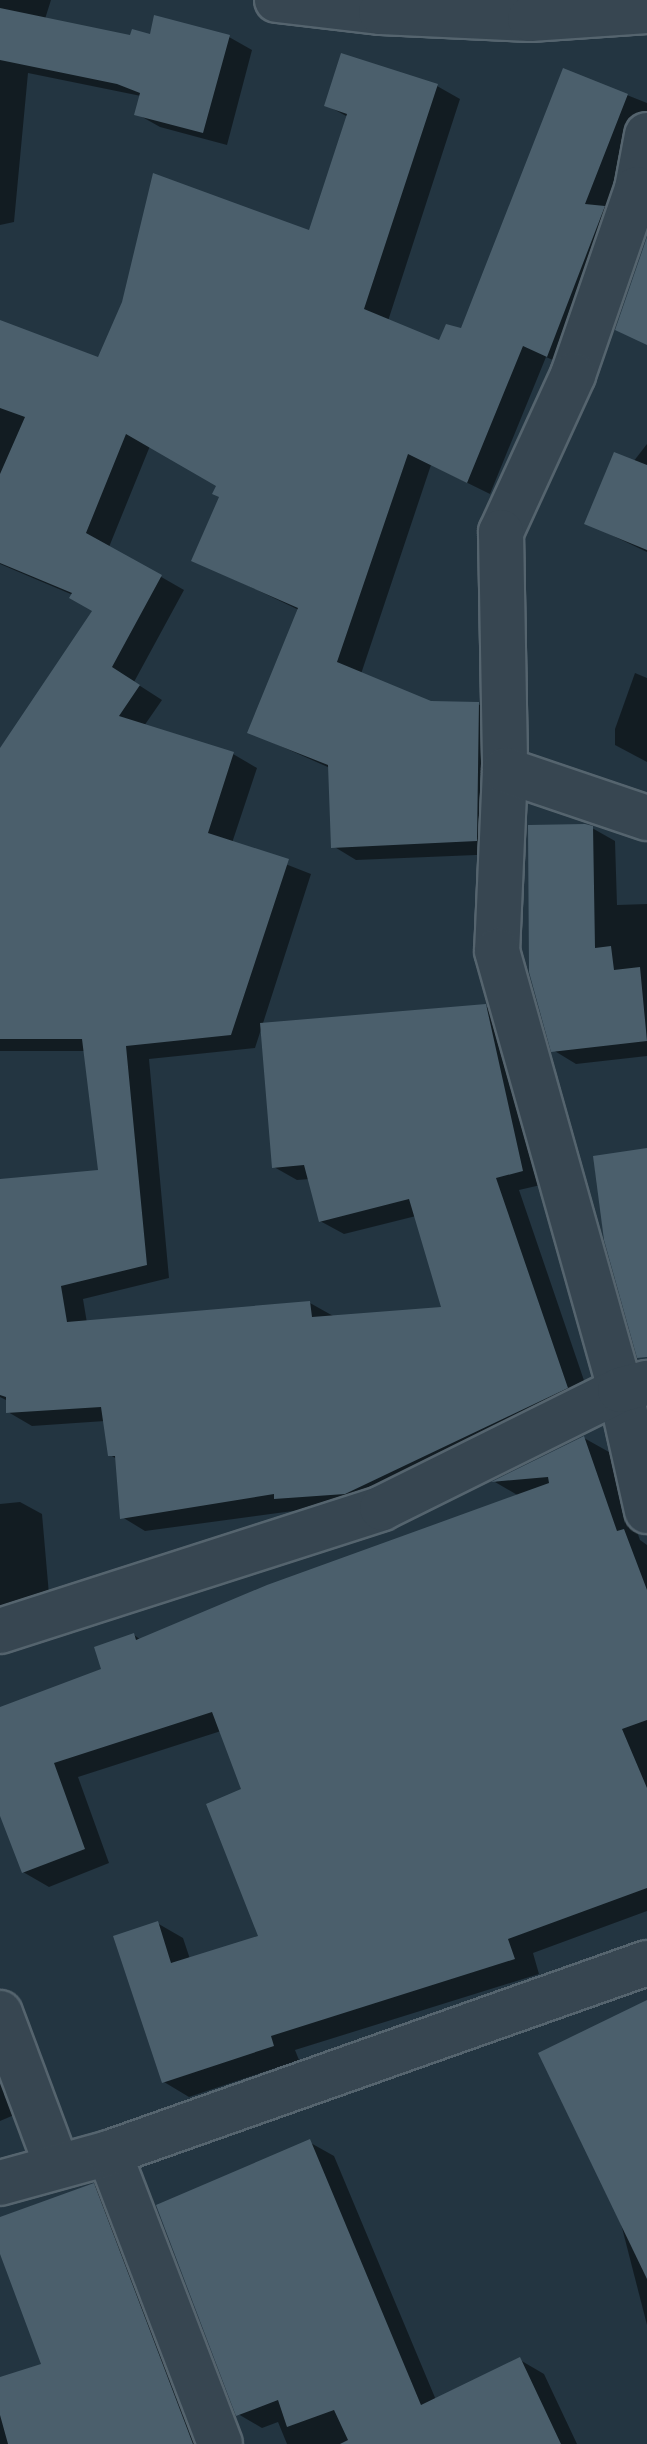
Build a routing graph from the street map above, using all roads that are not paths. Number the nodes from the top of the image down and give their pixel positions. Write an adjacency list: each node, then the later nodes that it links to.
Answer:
1 (277, 0): 2 (street)
2 (647, 11)
3 (647, 135): 4 (street)
4 (505, 770): 5 (street); 6 (street)
5 (647, 818)
6 (633, 1386): 7 (street); 8 (street)
7 (647, 1511)
8 (0, 1631)
9 (647, 1963): 11 (street)
10 (0, 2013): 12 (street)
11 (109, 2153): 12 (street); 14 (street)
12 (57, 2166): 13 (street)
13 (0, 2183)
14 (220, 2444)

